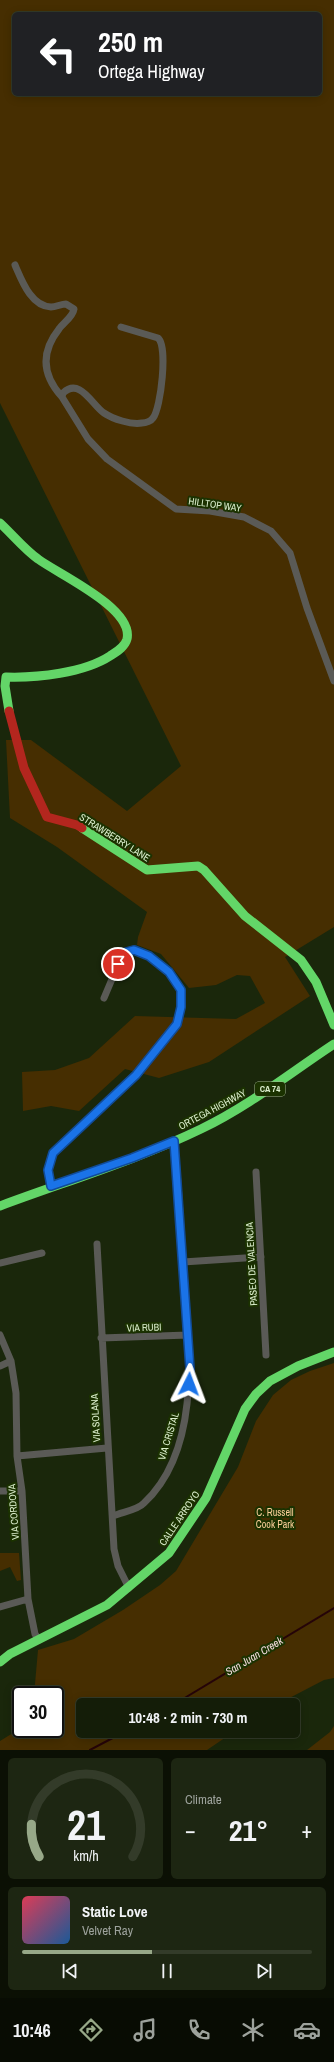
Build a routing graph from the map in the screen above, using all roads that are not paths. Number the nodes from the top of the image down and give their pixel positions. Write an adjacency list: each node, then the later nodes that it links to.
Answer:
1 (15, 265): 3 (street, HILLTOP WAY)
2 (121, 327): 3 (street)
3 (62, 397): 5 (street, HILLTOP WAY)
4 (0, 523): 7 (street, STRAWBERRY LANE)
5 (334, 681)
6 (104, 998): 11 (street)
7 (334, 1025)
8 (334, 1044): 9 (street, ORTEGA HIGHWAY / CA 74)
9 (174, 1141): 11 (street, ORTEGA HIGHWAY / CA 74); 16 (street, VIA CRISTAL)
10 (256, 1172): 15 (street, PASEO DE VALENCIA)
11 (51, 1186): 12 (street, ORTEGA HIGHWAY / CA 74)
12 (0, 1206)
13 (97, 1244): 20 (street, VIA SOLANA)
14 (42, 1253): 17 (street)
15 (261, 1257): 16 (street); 22 (street, PASEO DE VALENCIA)
16 (183, 1262): 19 (street, VIA CRISTAL)
17 (0, 1263)
18 (0, 1335): 23 (street, VIA CORDOVA)
19 (188, 1335): 20 (street, VIA RUBI); 29 (street, VIA CRISTAL)
20 (101, 1338): 25 (street, VIA SOLANA)
21 (334, 1352): 30 (street, CALLE ARROYO)
22 (266, 1355)
23 (11, 1361): 24 (street); 26 (street, VIA CORDOVA)
24 (0, 1366)
25 (107, 1448): 26 (street); 29 (street, VIA SOLANA)
26 (17, 1456): 27 (street, VIA CORDOVA)
27 (22, 1490): 28 (street); 31 (street, VIA CORDOVA)
28 (0, 1491)
29 (113, 1516): 30 (street, VIA SOLANA)
30 (129, 1588): 33 (street, CALLE ARROYO)
31 (28, 1599): 32 (street); 33 (street, VIA CORDOVA)
32 (0, 1607)
33 (39, 1640): 34 (street, CALLE ARROYO)
34 (0, 1662)

